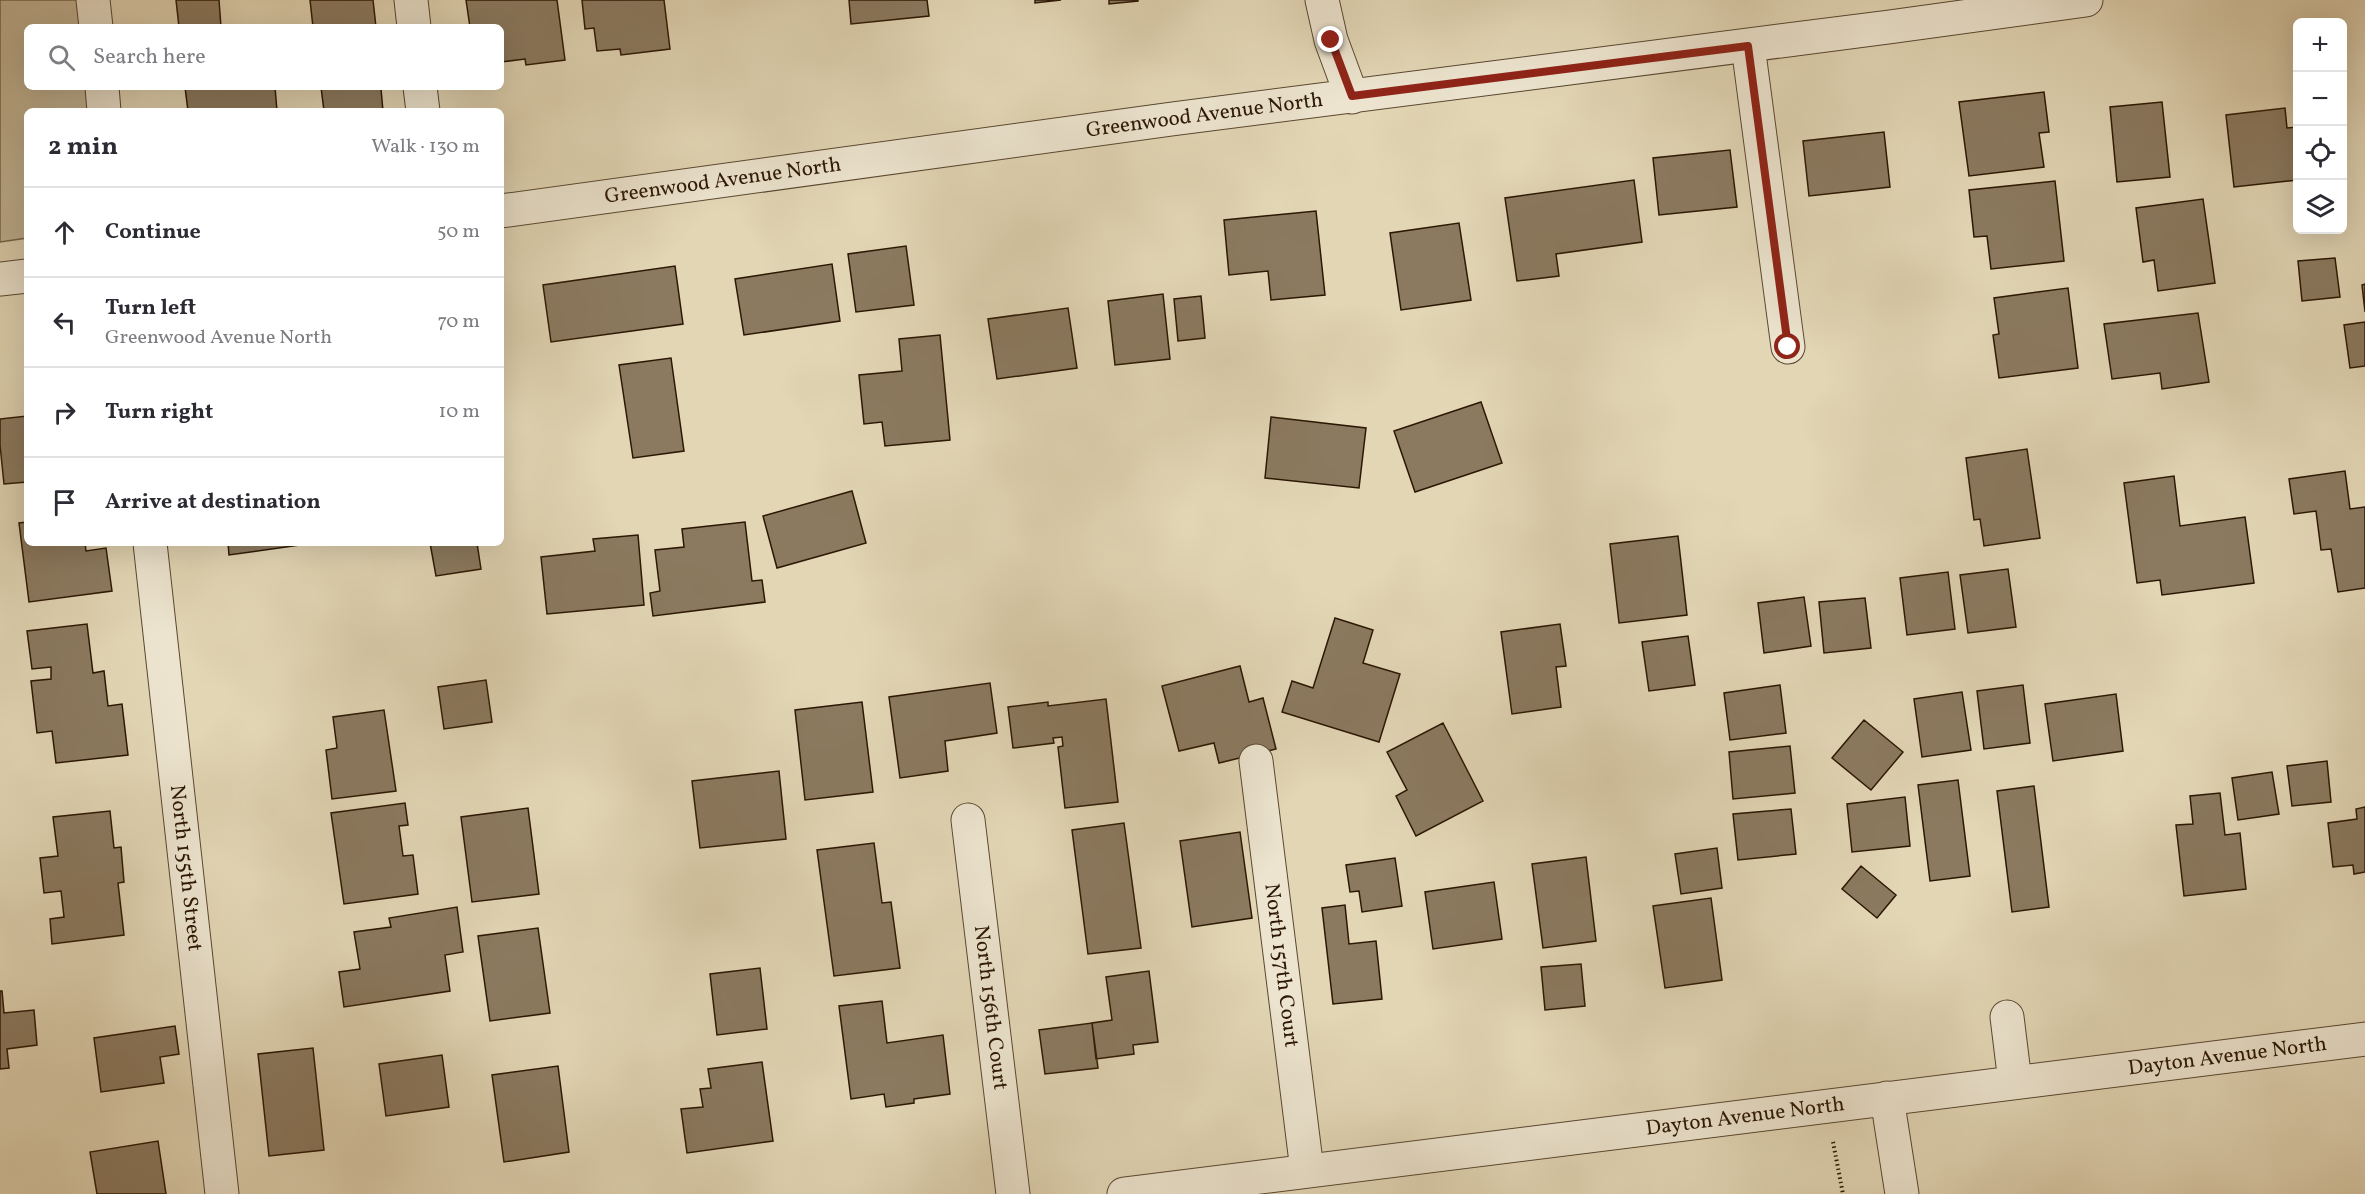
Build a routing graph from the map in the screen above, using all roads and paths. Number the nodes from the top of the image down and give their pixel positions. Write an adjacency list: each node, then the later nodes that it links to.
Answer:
1 (93, 0): 5 (street)
2 (411, 0): 6 (street)
3 (1322, 0): 10 (street)
4 (2086, 0): 7 (street, Greenwood Avenue North)
5 (96, 24)
6 (414, 24)
7 (1748, 46): 10 (street, Greenwood Avenue North); 16 (street)
8 (102, 90): 11 (street)
9 (420, 90): 12 (street)
10 (1352, 96): 13 (street, Greenwood Avenue North)
11 (104, 108)
12 (423, 108)
13 (504, 212)
14 (24, 276): 15 (street)
15 (0, 279)
16 (1788, 347)
17 (150, 546): 26 (street, North 155th Street)
18 (1256, 761): 25 (street, North 157th Court)
19 (968, 820): 27 (street, North 156th Court)
20 (2007, 1017): 22 (street)
21 (2365, 1039): 22 (street, Dayton Avenue North)
22 (2015, 1082): 23 (street, Dayton Avenue North)
23 (1887, 1098): 24 (street, Dayton Avenue North); 30 (street)
24 (1828, 1106): 25 (street, Dayton Avenue North); 29 (path)
25 (1307, 1170): 28 (street, Dayton Avenue North)
26 (222, 1194)
27 (1013, 1194)
28 (1124, 1194)
29 (1843, 1194)
30 (1902, 1194)

